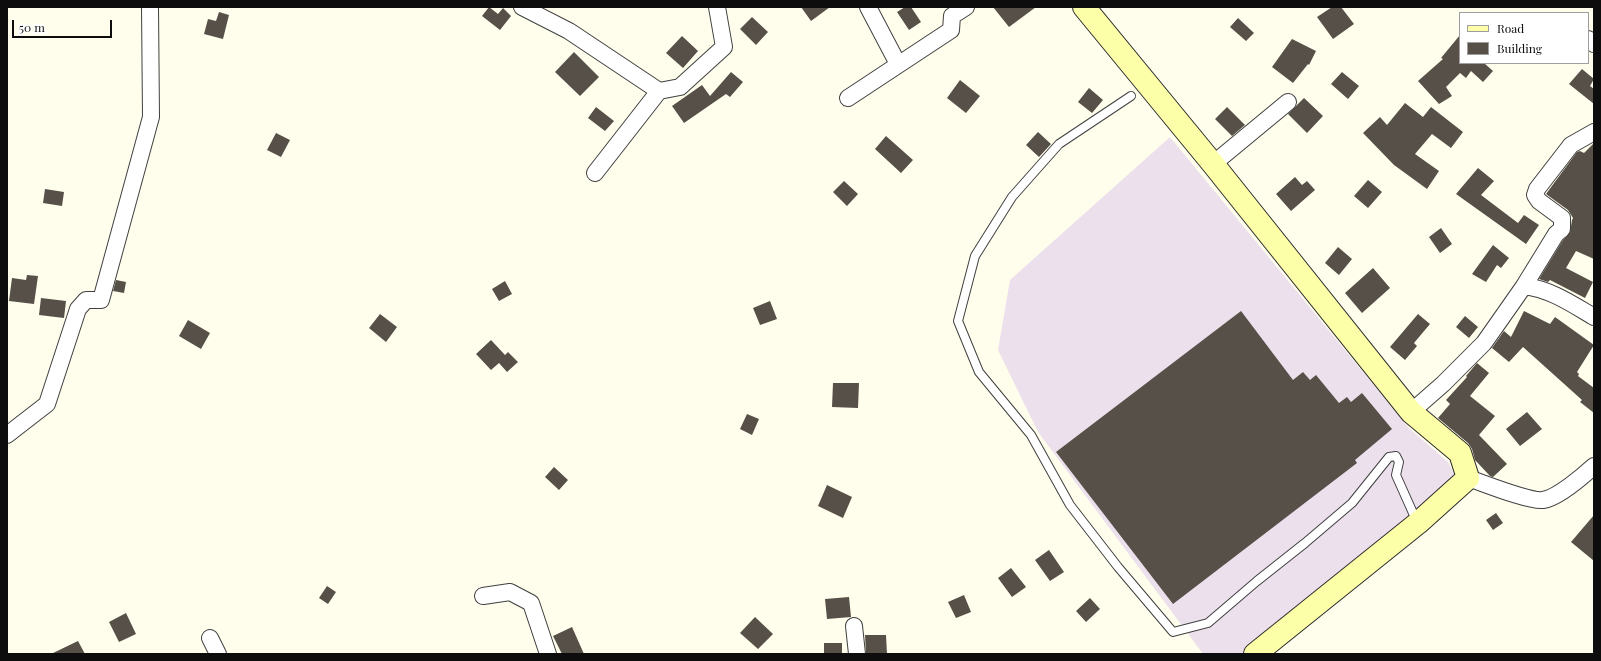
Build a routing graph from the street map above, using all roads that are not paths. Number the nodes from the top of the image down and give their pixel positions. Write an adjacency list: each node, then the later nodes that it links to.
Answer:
1 (150, 7): 18 (street)
2 (522, 7): 8 (street)
3 (717, 7): 8 (street)
4 (868, 7): 7 (street)
5 (966, 7): 7 (street)
6 (1084, 7): 13 (street)
7 (898, 64): 10 (street)
8 (660, 90): 14 (street)
9 (1131, 96): 21 (lane)
10 (848, 98)
11 (1288, 102): 13 (street)
12 (1594, 132): 15 (street)
13 (1213, 164): 17 (street)
14 (595, 173)
15 (1524, 286): 16 (street); 17 (street)
16 (1594, 317)
17 (1411, 412): 20 (street)
18 (7, 435)
19 (1594, 466): 20 (street)
20 (1468, 478): 21 (street)
21 (1418, 523): 28 (street)
22 (483, 596): 26 (street)
23 (854, 626): 27 (street)
24 (210, 638): 25 (street)
25 (218, 654)
26 (548, 654)
27 (857, 654)
28 (1255, 654)

